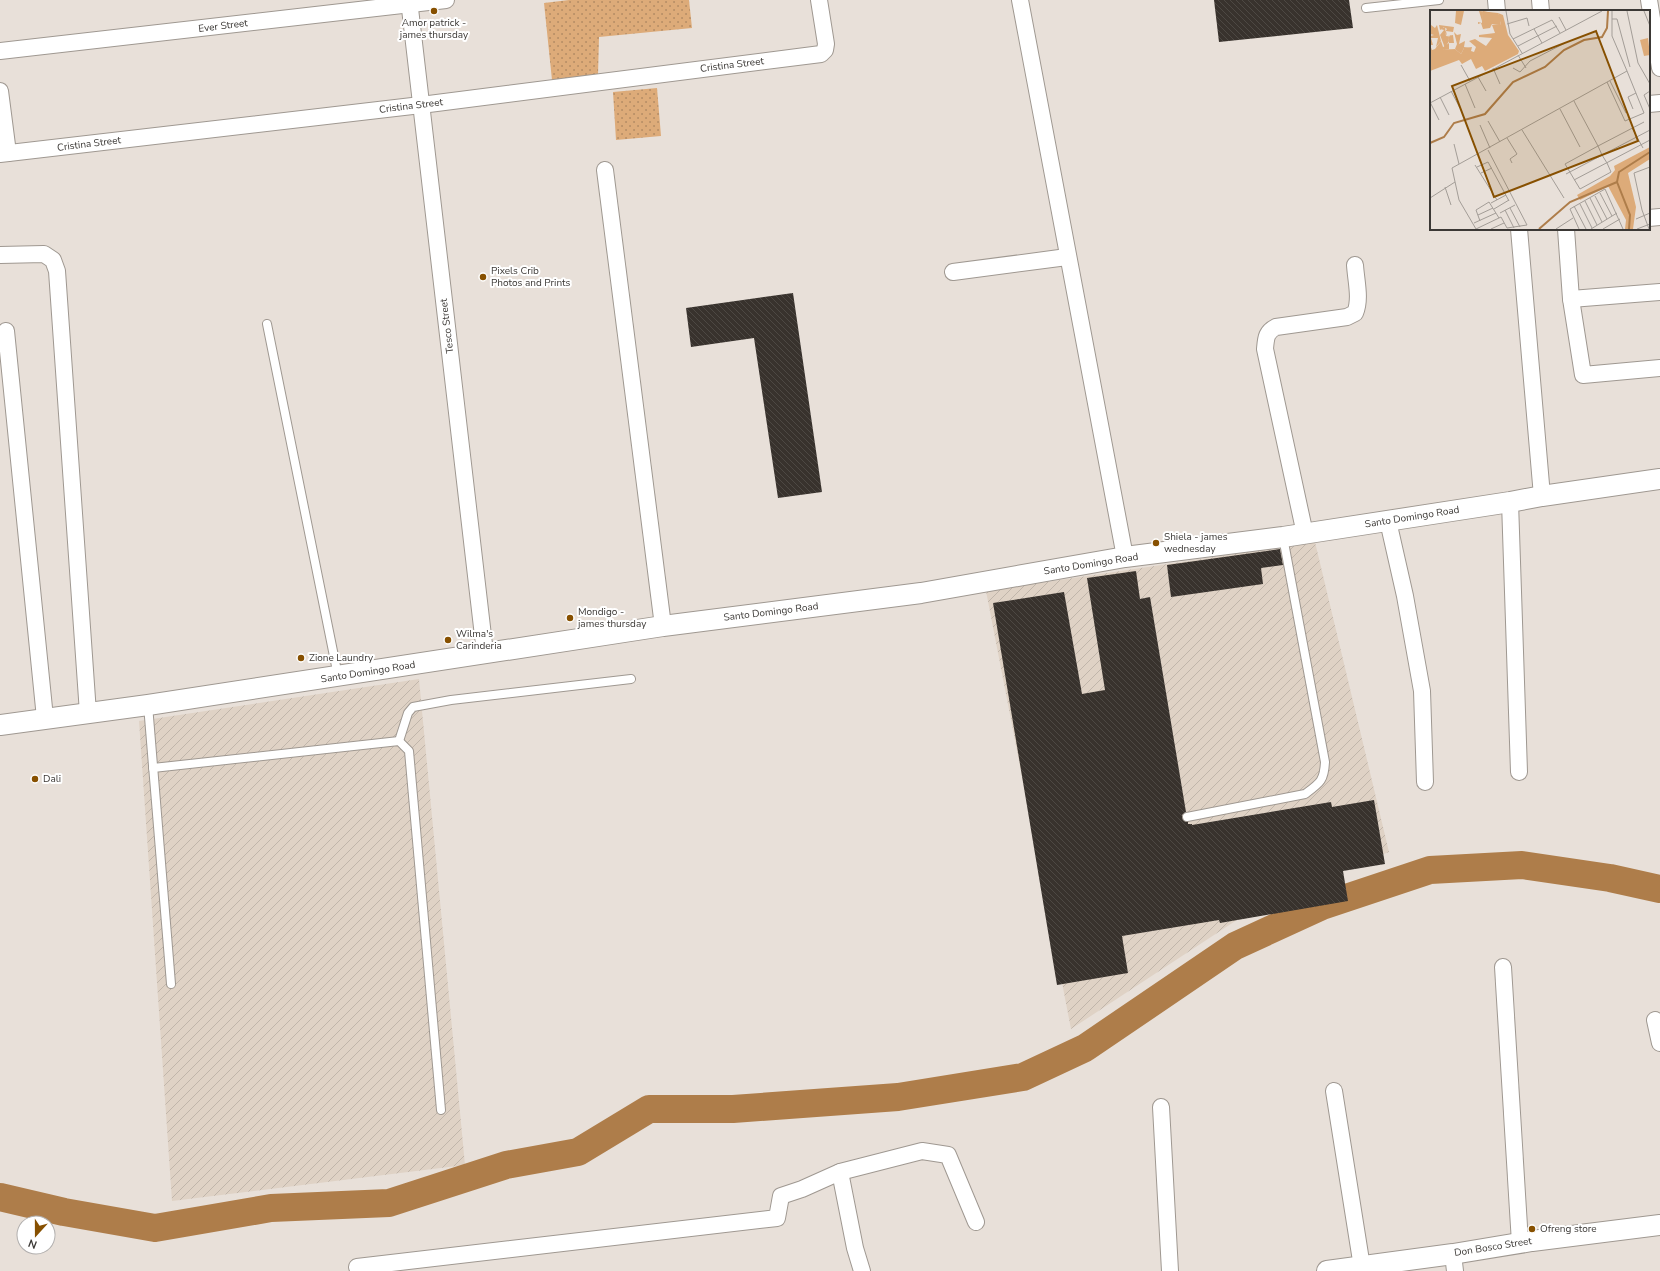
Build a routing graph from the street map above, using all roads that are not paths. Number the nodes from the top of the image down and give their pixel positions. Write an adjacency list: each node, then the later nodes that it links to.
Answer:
1 (446, 0): 8 (street, Ever Street)
2 (819, 0): 20 (street, Cristina Street)
3 (1020, 0): 28 (street)
4 (1439, 0): 9 (lane)
5 (1496, 0): 10 (street)
6 (1540, 0): 11 (street)
7 (1649, 0): 12 (street)
8 (409, 2): 15 (street, Ever Street); 20 (street, Tesco Street)
9 (1366, 8)
10 (1497, 10)
11 (1541, 10)
12 (1650, 10)
13 (1650, 14): 14 (street)
14 (1651, 27): 16 (street)
15 (0, 52)
16 (1660, 68)
17 (0, 91): 21 (street)
18 (1660, 103): 19 (street)
19 (1650, 104)
20 (421, 105): 21 (street, Cristina Street); 44 (street, Tesco Street)
21 (4, 154)
22 (605, 170): 43 (street)
23 (1660, 217): 24 (street)
24 (1650, 218)
25 (1519, 230): 37 (street)
26 (1566, 230): 32 (street)
27 (0, 255): 48 (street)
28 (1067, 257): 30 (street); 42 (street)
29 (1355, 265): 40 (street)
30 (953, 272)
31 (1660, 292): 32 (street)
32 (1571, 299): 35 (street)
33 (267, 324): 45 (lane)
34 (6, 331): 49 (street)
35 (1660, 368)
36 (1660, 479): 37 (street, Santo Domingo Road)
37 (1542, 496): 38 (street, Santo Domingo Road)
38 (1510, 502): 39 (street, Santo Domingo Road); 53 (street)
39 (1388, 521): 40 (street, Santo Domingo Road); 54 (street)
40 (1305, 534): 41 (street, Santo Domingo Road)
41 (1283, 537): 42 (street, Santo Domingo Road); 55 (lane)
42 (1125, 557): 43 (street, Santo Domingo Road)
43 (663, 626): 44 (street, Santo Domingo Road)
44 (485, 653): 45 (street, Santo Domingo Road)
45 (338, 677): 47 (street, Santo Domingo Road)
46 (631, 679): 51 (lane)
47 (148, 705): 48 (street, Santo Domingo Road); 52 (lane)
48 (88, 713): 49 (street, Santo Domingo Road)
49 (45, 718): 50 (street, Santo Domingo Road)
50 (0, 725)
51 (399, 741): 52 (lane); 62 (lane)
52 (153, 768): 57 (lane)
53 (1519, 772)
54 (1425, 782)
55 (1187, 817)
56 (1504, 967): 66 (street)
57 (171, 984)
58 (1655, 1020): 59 (street)
59 (1660, 1043)
60 (1334, 1091): 69 (street)
61 (1161, 1107): 71 (street)
62 (441, 1110)
63 (840, 1172): 64 (street); 68 (street); 70 (street)
64 (976, 1222)
65 (1660, 1225): 66 (street, Don Bosco Street)
66 (1520, 1243): 67 (street, Don Bosco Street)
67 (1454, 1262): 69 (street, Don Bosco Street)
68 (357, 1266)
69 (1362, 1267): 72 (street, Don Bosco Street)
70 (862, 1271)
71 (1170, 1271)
72 (1327, 1271)

